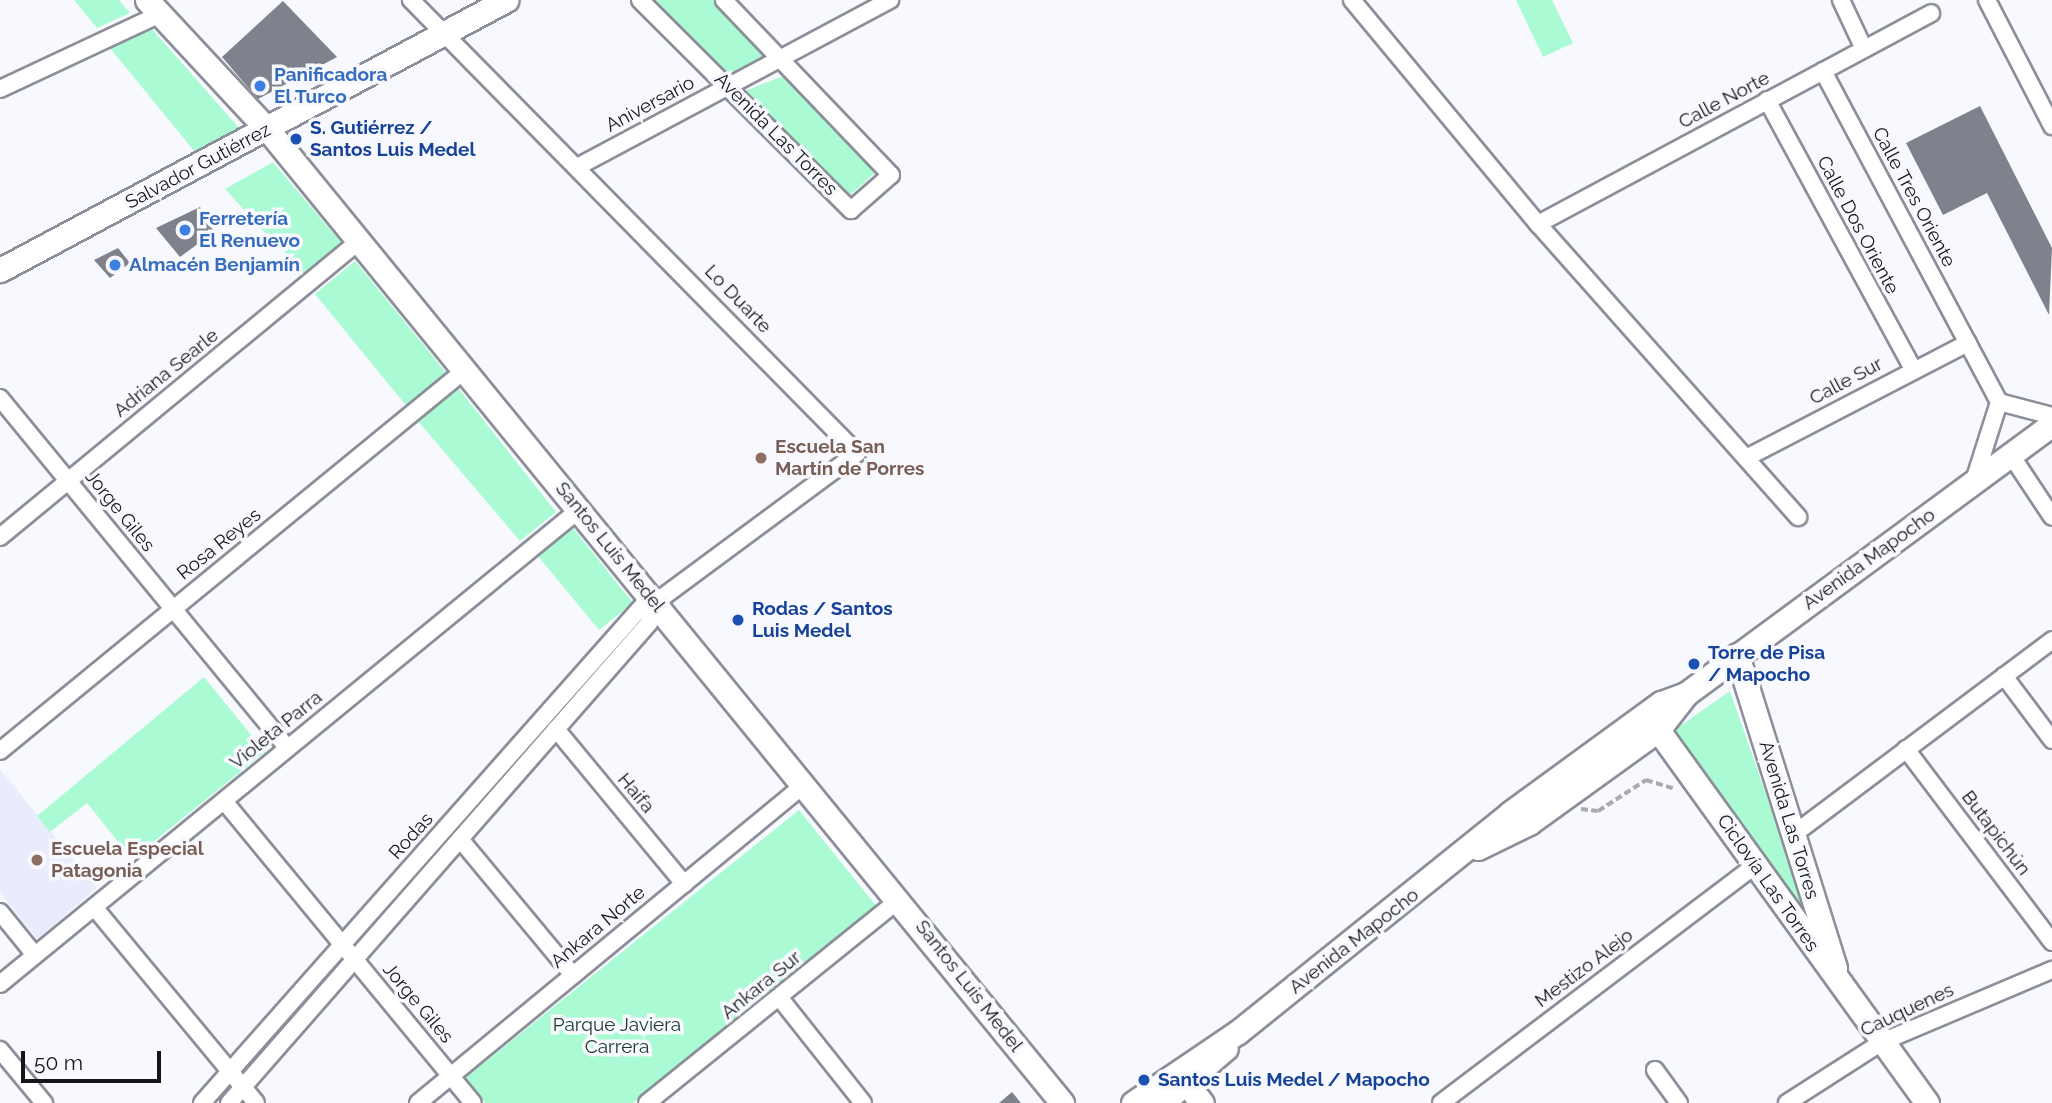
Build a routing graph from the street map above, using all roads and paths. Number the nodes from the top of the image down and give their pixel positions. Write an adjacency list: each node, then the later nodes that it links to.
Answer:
1 (411, 0): 11 (street, Lo Duarte)
2 (506, 0): 11 (main road, Salvador Gutiérrez)
3 (640, 0): 15 (street, Avenida Las Torres)
4 (724, 0): 13 (street, Avenida Las Torres)
5 (890, 0): 13 (street, Aniversario)
6 (1352, 0): 22 (street)
7 (1841, 0): 12 (street)
8 (1987, 0): 18 (street)
9 (153, 7): 16 (street); 20 (main road, Santos Luis Medel)
10 (1931, 13): 12 (street, Calle Norte)
11 (444, 34): 20 (main road, Salvador Gutiérrez); 21 (street, Lo Duarte)
12 (1864, 49): 14 (street, Calle Norte)
13 (782, 58): 15 (street, Aniversario); 15 (street, Avenida Las Torres)
14 (1823, 71): 17 (street, Calle Norte); 25 (street, Calle Tres Oriente)
15 (729, 86): 21 (street, Aniversario)
16 (0, 89)
17 (1767, 100): 22 (street, Calle Norte); 26 (street, Calle Dos Oriente)
18 (2047, 102): 19 (street)
19 (2052, 126)
20 (268, 130): 23 (main road, Santos Luis Medel); 24 (main road, Salvador Gutiérrez)
21 (579, 166): 40 (street, Lo Duarte)
22 (1538, 224): 33 (street)
23 (359, 242): 27 (main road, Santos Luis Medel); 34 (street, Adriana Searle)
24 (0, 270)
25 (1968, 344): 26 (street, Calle Sur); 29 (street, Calle Tres Oriente)
26 (1913, 369): 33 (street, Calle Sur)
27 (465, 370): 36 (main road, Santos Luis Medel); 41 (street, Rosa Reyes)
28 (0, 398): 34 (street, Jorge Giles)
29 (1999, 402): 30 (street); 35 (street)
30 (2052, 416)
31 (2052, 424): 32 (main road, Avenida Mapocho)
32 (2011, 455): 35 (main road, Avenida Mapocho); 38 (street)
33 (1746, 458): 37 (street)
34 (68, 481): 39 (street, Adriana Searle); 41 (street, Jorge Giles)
35 (1974, 481): 43 (main road, Avenida Mapocho)
36 (580, 509): 40 (main road, Santos Luis Medel); 49 (street, Violeta Parra)
37 (1798, 517)
38 (2052, 517)
39 (0, 537)
40 (653, 599): 46 (street, Rodas); 52 (main road, Santos Luis Medel); 65 (street, Rodas)
41 (173, 609): 49 (street, Jorge Giles); 51 (street, Rosa Reyes)
42 (2052, 640): 44 (street)
43 (1737, 655): 45 (main road, Avenida Mapocho); 56 (main road, Avenida Las Torres)
44 (2004, 676): 48 (street); 50 (street)
45 (1686, 694): 47 (main road, Avenida Mapocho); 58 (main road, Avenida Mapocho)
46 (556, 729): 57 (street, Rodas); 60 (street, Haifa)
47 (1658, 730): 55 (main road, Avenida Mapocho); 59 (main road, Avenida Las Torres)
48 (2052, 740)
49 (288, 748): 54 (street, Violeta Parra)
50 (1906, 749): 56 (street); 64 (street, Butapichún)
51 (0, 751)
52 (805, 784): 60 (street, Ankara Norte); 61 (main road, Santos Luis Medel)
53 (1682, 791): 55 (path)
54 (224, 800): 62 (street, Violeta Parra); 65 (street, Jorge Giles)
55 (1561, 800): 58 (main road, Avenida Mapocho)
56 (1794, 834): 71 (main road, Avenida Las Torres)
57 (460, 839): 67 (street, Rodas); 69 (street)
58 (1470, 850): 73 (main road, Avenida Mapocho)
59 (1753, 867): 71 (main road, Avenida Las Torres); 96 (street, Mestizo Alejo)
60 (684, 884): 69 (street, Ankara Norte)
61 (900, 899): 72 (street, Ankara Sur); 92 (main road, Santos Luis Medel)
62 (94, 907): 66 (street, Violeta Parra); 77 (street)
63 (0, 912): 66 (street)
64 (2052, 942)
65 (343, 944): 67 (street, Jorge Giles); 77 (street, Rodas)
66 (35, 955): 70 (street, Violeta Parra)
67 (355, 959): 78 (street, Jorge Giles); 81 (street, Rodas)
68 (2052, 970): 74 (street, Cauquenes)
69 (573, 975): 78 (street, Ankara Norte)
70 (0, 984)
71 (1840, 984): 74 (main road, Avenida Las Torres)
72 (779, 997): 82 (street, Ankara Sur); 91 (street)
73 (1238, 1032): 79 (main road, Avenida Mapocho); 80 (main road, Avenida Mapocho)
74 (1882, 1042): 98 (street, Cauquenes); 99 (main road, Avenida Las Torres)
75 (0, 1050): 83 (street)
76 (1655, 1070): 97 (street)
77 (230, 1072): 81 (street); 84 (street, Rodas)
78 (451, 1076): 87 (street, Ankara Norte); 88 (street, Jorge Giles)
79 (1164, 1079): 80 (main road); 93 (main road, Avenida Mapocho)
80 (1187, 1084): 94 (main road, Avenida Mapocho); 95 (main road)
81 (243, 1087): 85 (street, Rodas); 86 (street)
82 (664, 1090): 89 (street, Ankara Sur); 90 (street)
83 (44, 1103)
84 (202, 1103)
85 (229, 1103)
86 (256, 1103)
87 (418, 1103)
88 (474, 1103)
89 (647, 1103)
90 (674, 1103)
91 (863, 1103)
92 (1062, 1103)
93 (1133, 1103)
94 (1162, 1103)
95 (1202, 1103)
96 (1441, 1103)
97 (1679, 1103)
98 (1787, 1103)
99 (1927, 1103)

